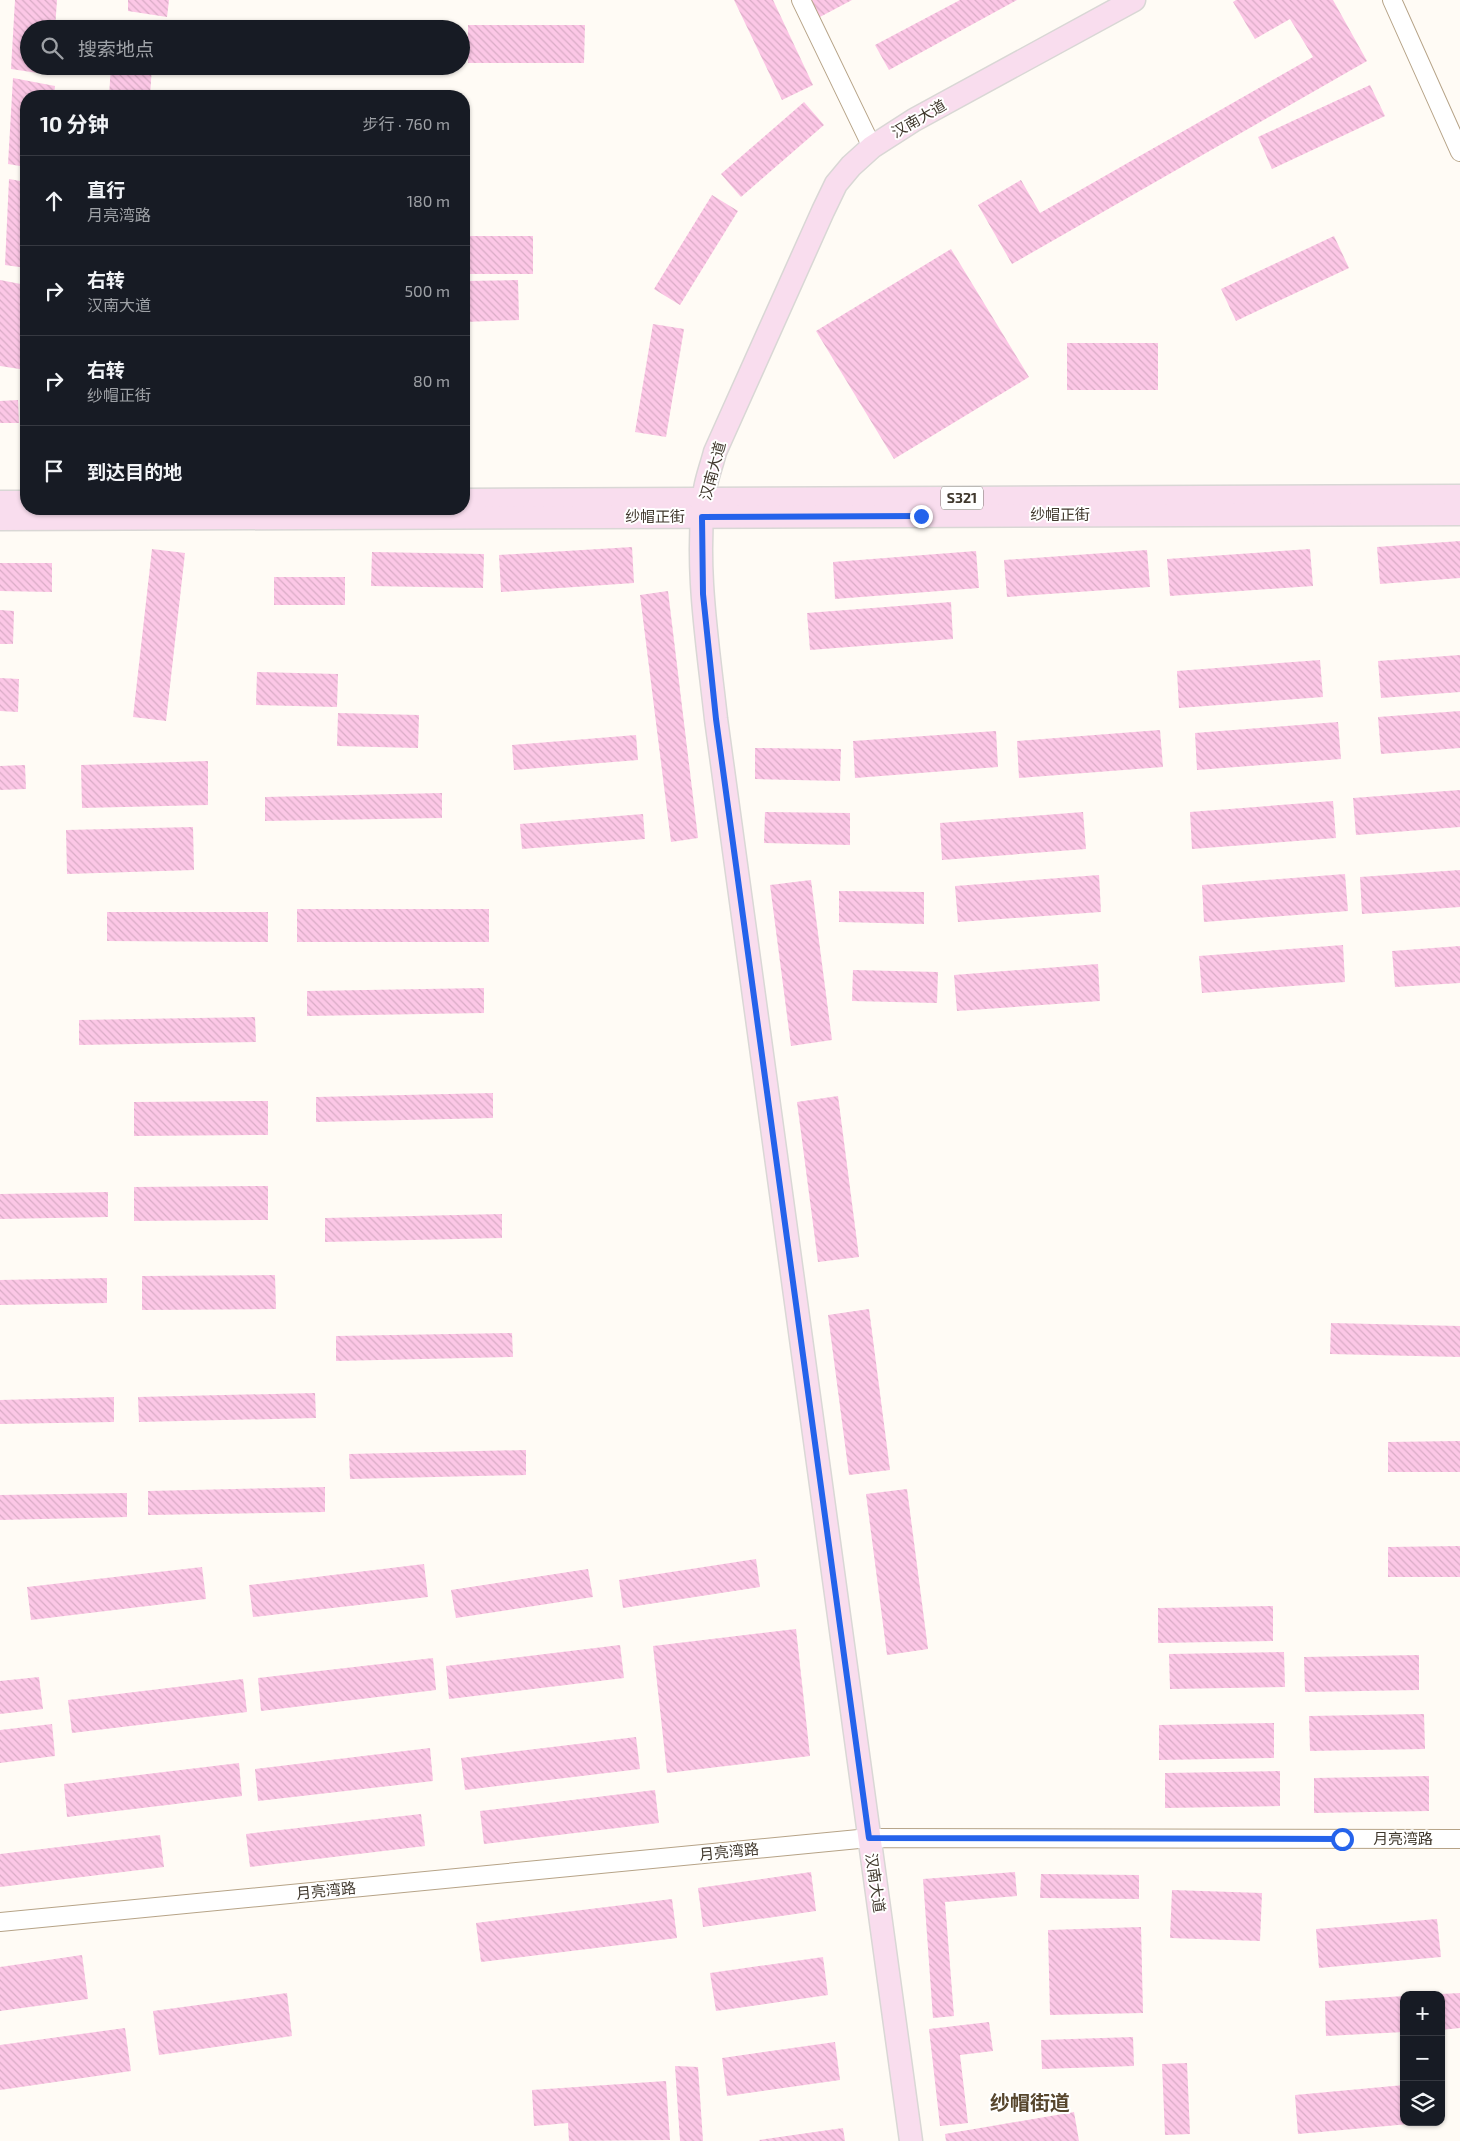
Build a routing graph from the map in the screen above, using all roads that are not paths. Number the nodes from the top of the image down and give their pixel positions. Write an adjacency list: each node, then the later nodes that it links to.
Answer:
1 (801, 0): 4 (street)
2 (1134, 0): 4 (main road, 汉南大道)
3 (1392, 0): 5 (street)
4 (872, 147): 10 (main road, 汉南大道)
5 (1460, 152)
6 (1460, 496): 10 (main road, 纱帽正街 / S321)
7 (470, 500): 10 (main road, 纱帽正街 / S321)
8 (0, 502): 9 (main road)
9 (20, 502)
10 (703, 508): 11 (main road, 纱帽正街 / S321); 12 (main road, 纱帽正街 / S321); 15 (main road, 汉南大道)
11 (470, 512)
12 (1460, 514)
13 (256, 515): 14 (main road, 纱帽正街 / S321)
14 (0, 519)
15 (869, 1838): 16 (street, 月亮湾路); 17 (street, 月亮湾路); 18 (main road, 汉南大道)
16 (1460, 1839)
17 (0, 1922)
18 (911, 2141)

